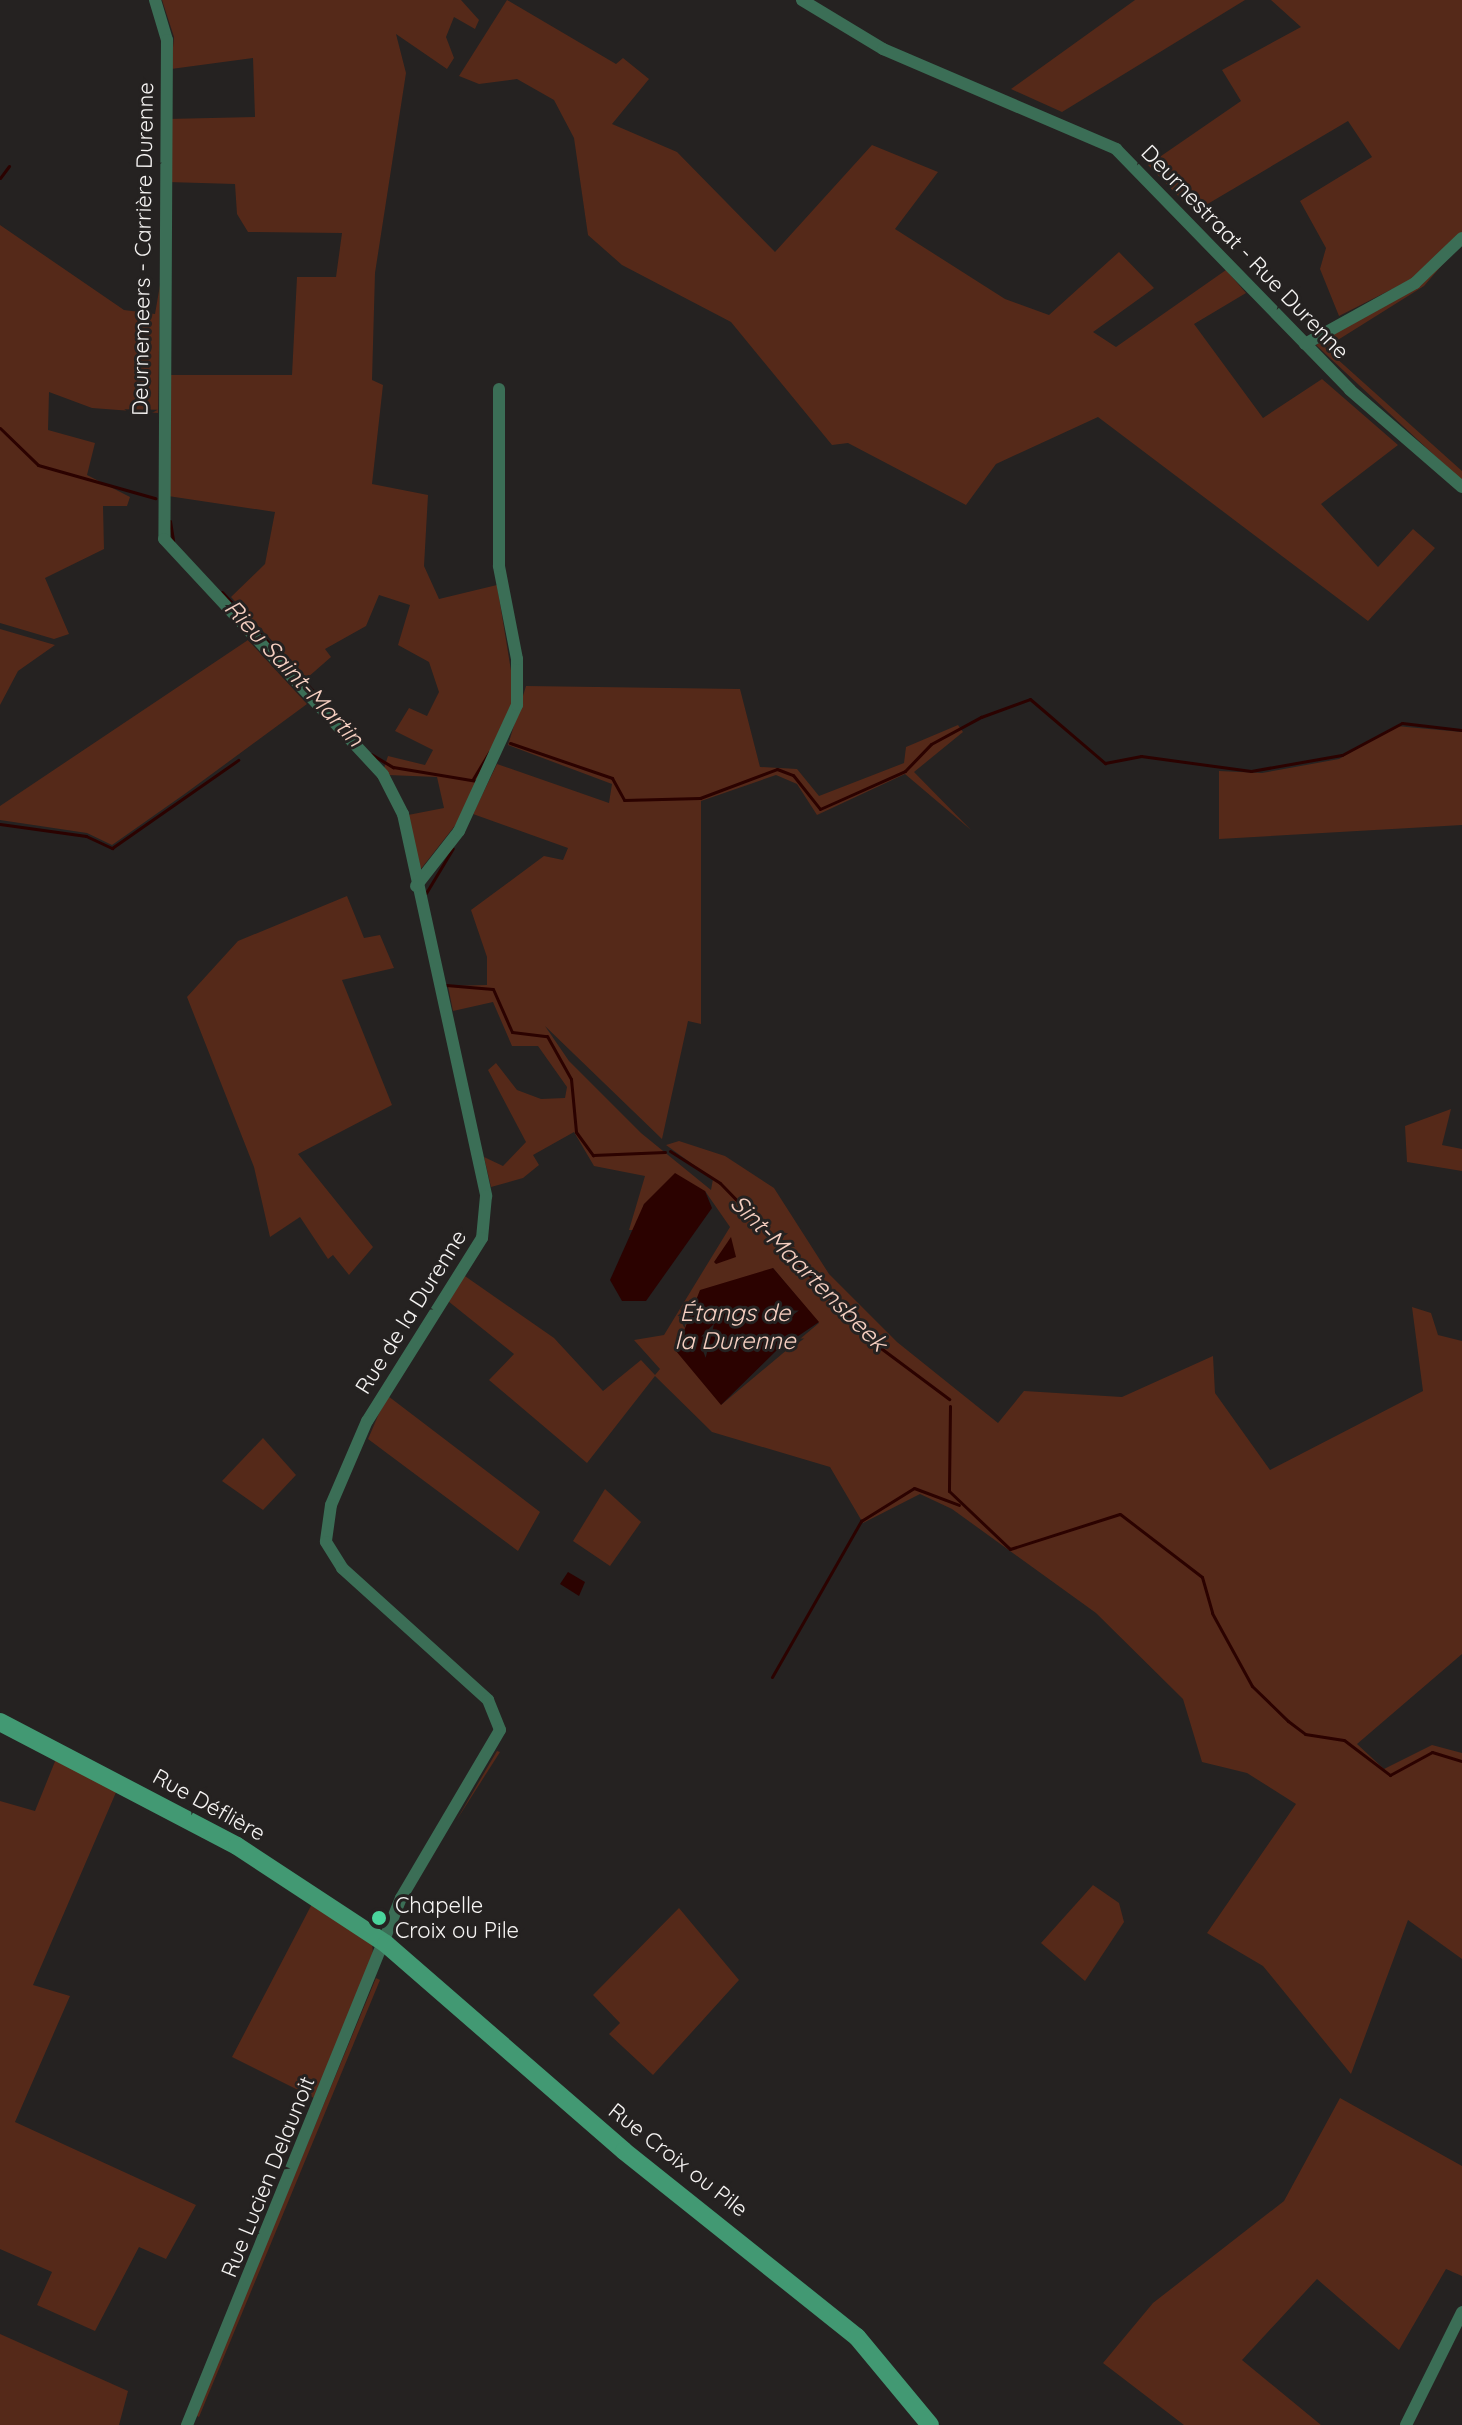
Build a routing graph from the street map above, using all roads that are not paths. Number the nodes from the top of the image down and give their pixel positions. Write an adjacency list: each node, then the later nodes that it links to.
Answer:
1 (155, 0): 7 (street, Deurnemeers - Carrière Durenne)
2 (802, 0): 4 (street, Deurnestraat - Rue Durenne)
3 (1462, 238): 4 (street)
4 (1305, 344): 6 (street, Deurnestraat - Rue Durenne)
5 (499, 389): 8 (street)
6 (1462, 487)
7 (160, 501): 8 (street, Rue de la Durenne)
8 (416, 886): 10 (street, Rue de la Durenne)
9 (0, 1722): 10 (street, Rue Déflière)
10 (386, 1944): 12 (street, Rue Lucien Delaunoit); 13 (street, Rue Croix ou Pile)
11 (1462, 2312): 14 (street)
12 (187, 2425)
13 (930, 2425)
14 (1406, 2425)

